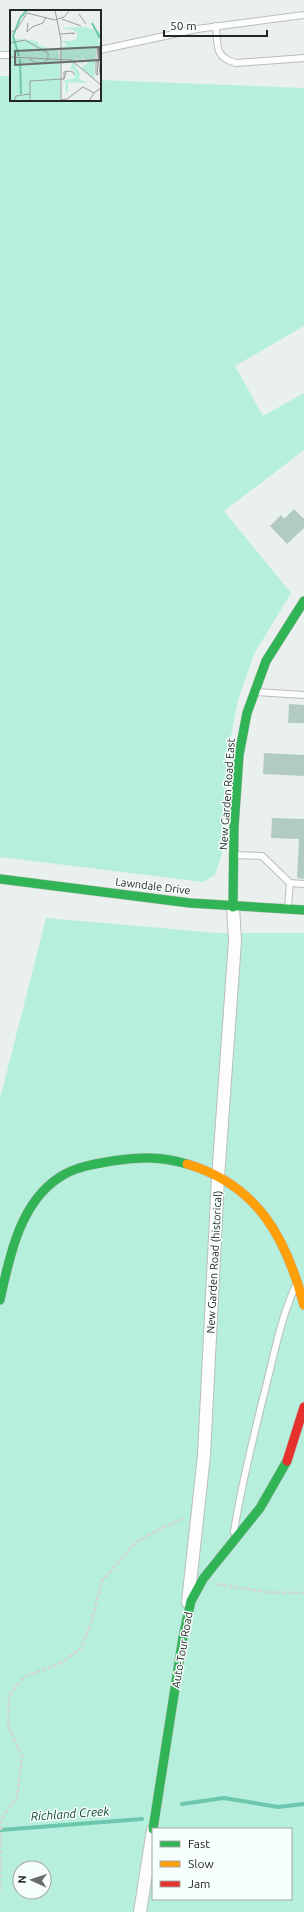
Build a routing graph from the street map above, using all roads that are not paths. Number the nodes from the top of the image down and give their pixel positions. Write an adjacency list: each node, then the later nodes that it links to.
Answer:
1 (304, 15): 2 (lane)
2 (216, 26): 3 (lane); 6 (lane)
3 (101, 50)
4 (1, 55): 5 (lane)
5 (10, 55)
6 (304, 58)
7 (304, 601): 8 (street, New Garden Road East)
8 (255, 692): 9 (lane); 10 (street, New Garden Road East)
9 (304, 695)
10 (234, 855): 12 (lane); 14 (street, New Garden Road East)
11 (0, 879): 14 (street, Lawndale Drive)
12 (290, 883): 13 (lane); 15 (lane)
13 (304, 884)
14 (233, 907): 15 (street, Lawndale Drive); 17 (street, New Garden Road (historical))
15 (288, 909): 16 (street, Lawndale Drive)
16 (304, 910)
17 (218, 1178): 18 (street); 19 (street); 23 (street, New Garden Road (historical))
18 (298, 1281): 20 (street); 22 (lane)
19 (0, 1300)
20 (304, 1305)
21 (304, 1407): 22 (street, Auto-Tour Road)
22 (233, 1544): 23 (street, Auto-Tour Road)
23 (186, 1617): 24 (street, Auto-Tour Road)
24 (153, 1828)
25 (152, 1836): 26 (street, Auto-Tour Road)
26 (140, 1912)

